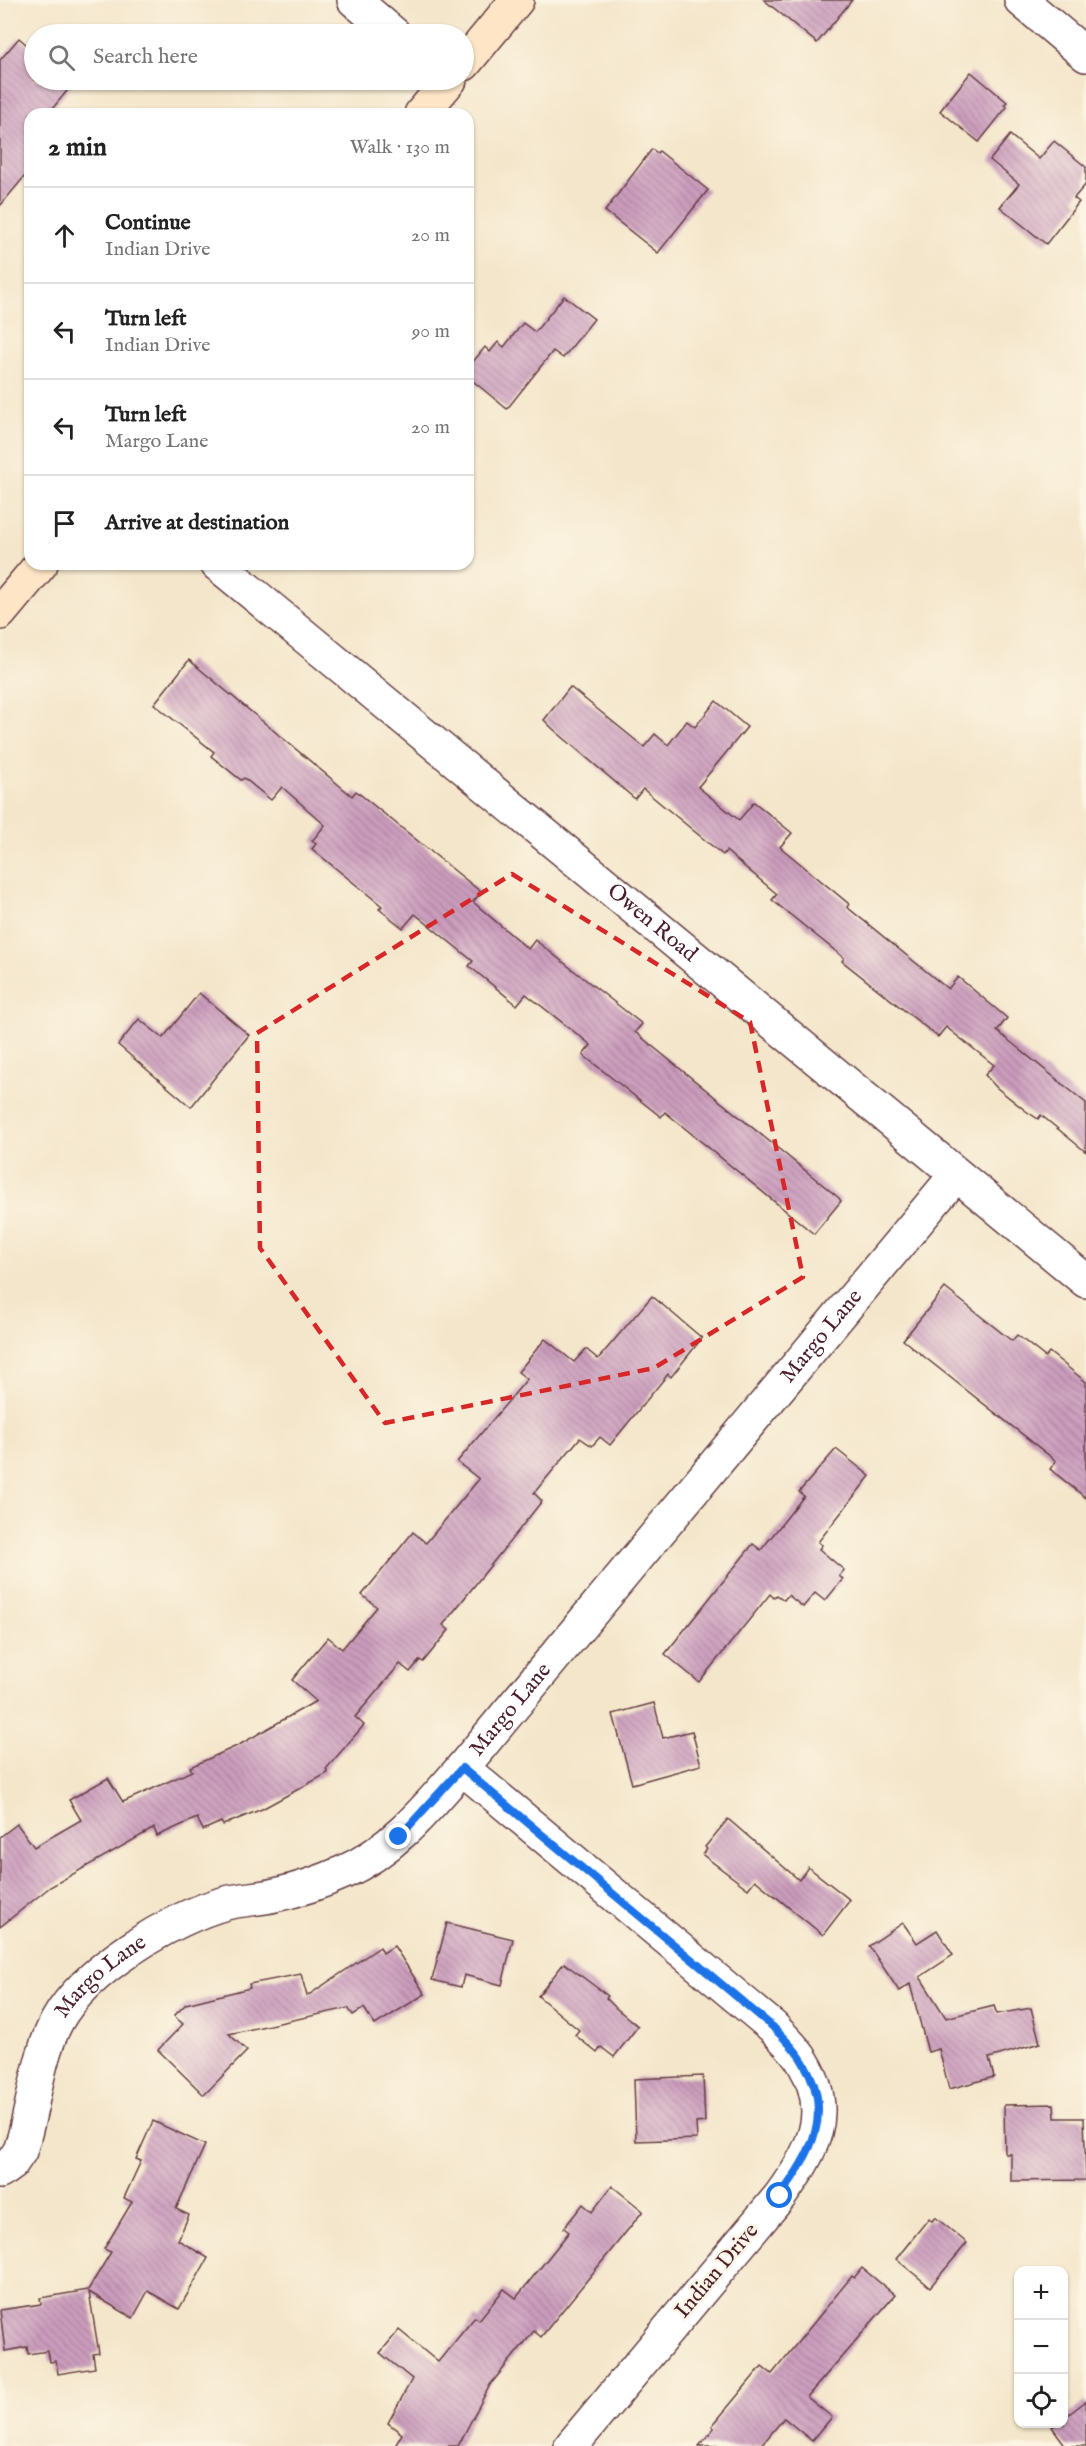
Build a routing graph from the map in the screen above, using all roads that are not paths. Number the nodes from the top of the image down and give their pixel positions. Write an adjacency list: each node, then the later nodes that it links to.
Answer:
1 (354, 0): 4 (street)
2 (517, 0): 5 (main road)
3 (1021, 0): 6 (street)
4 (382, 24)
5 (474, 50)
6 (1086, 56)
7 (441, 90): 8 (main road)
8 (426, 108)
9 (35, 570): 11 (main road)
10 (224, 570): 12 (street, Owen Road)
11 (4, 600)
12 (956, 1175): 13 (street, Owen Road); 14 (street, Margo Lane)
13 (1086, 1281)
14 (462, 1768): 15 (street, Margo Lane); 16 (street, Indian Drive)
15 (0, 2172)
16 (571, 2446)

